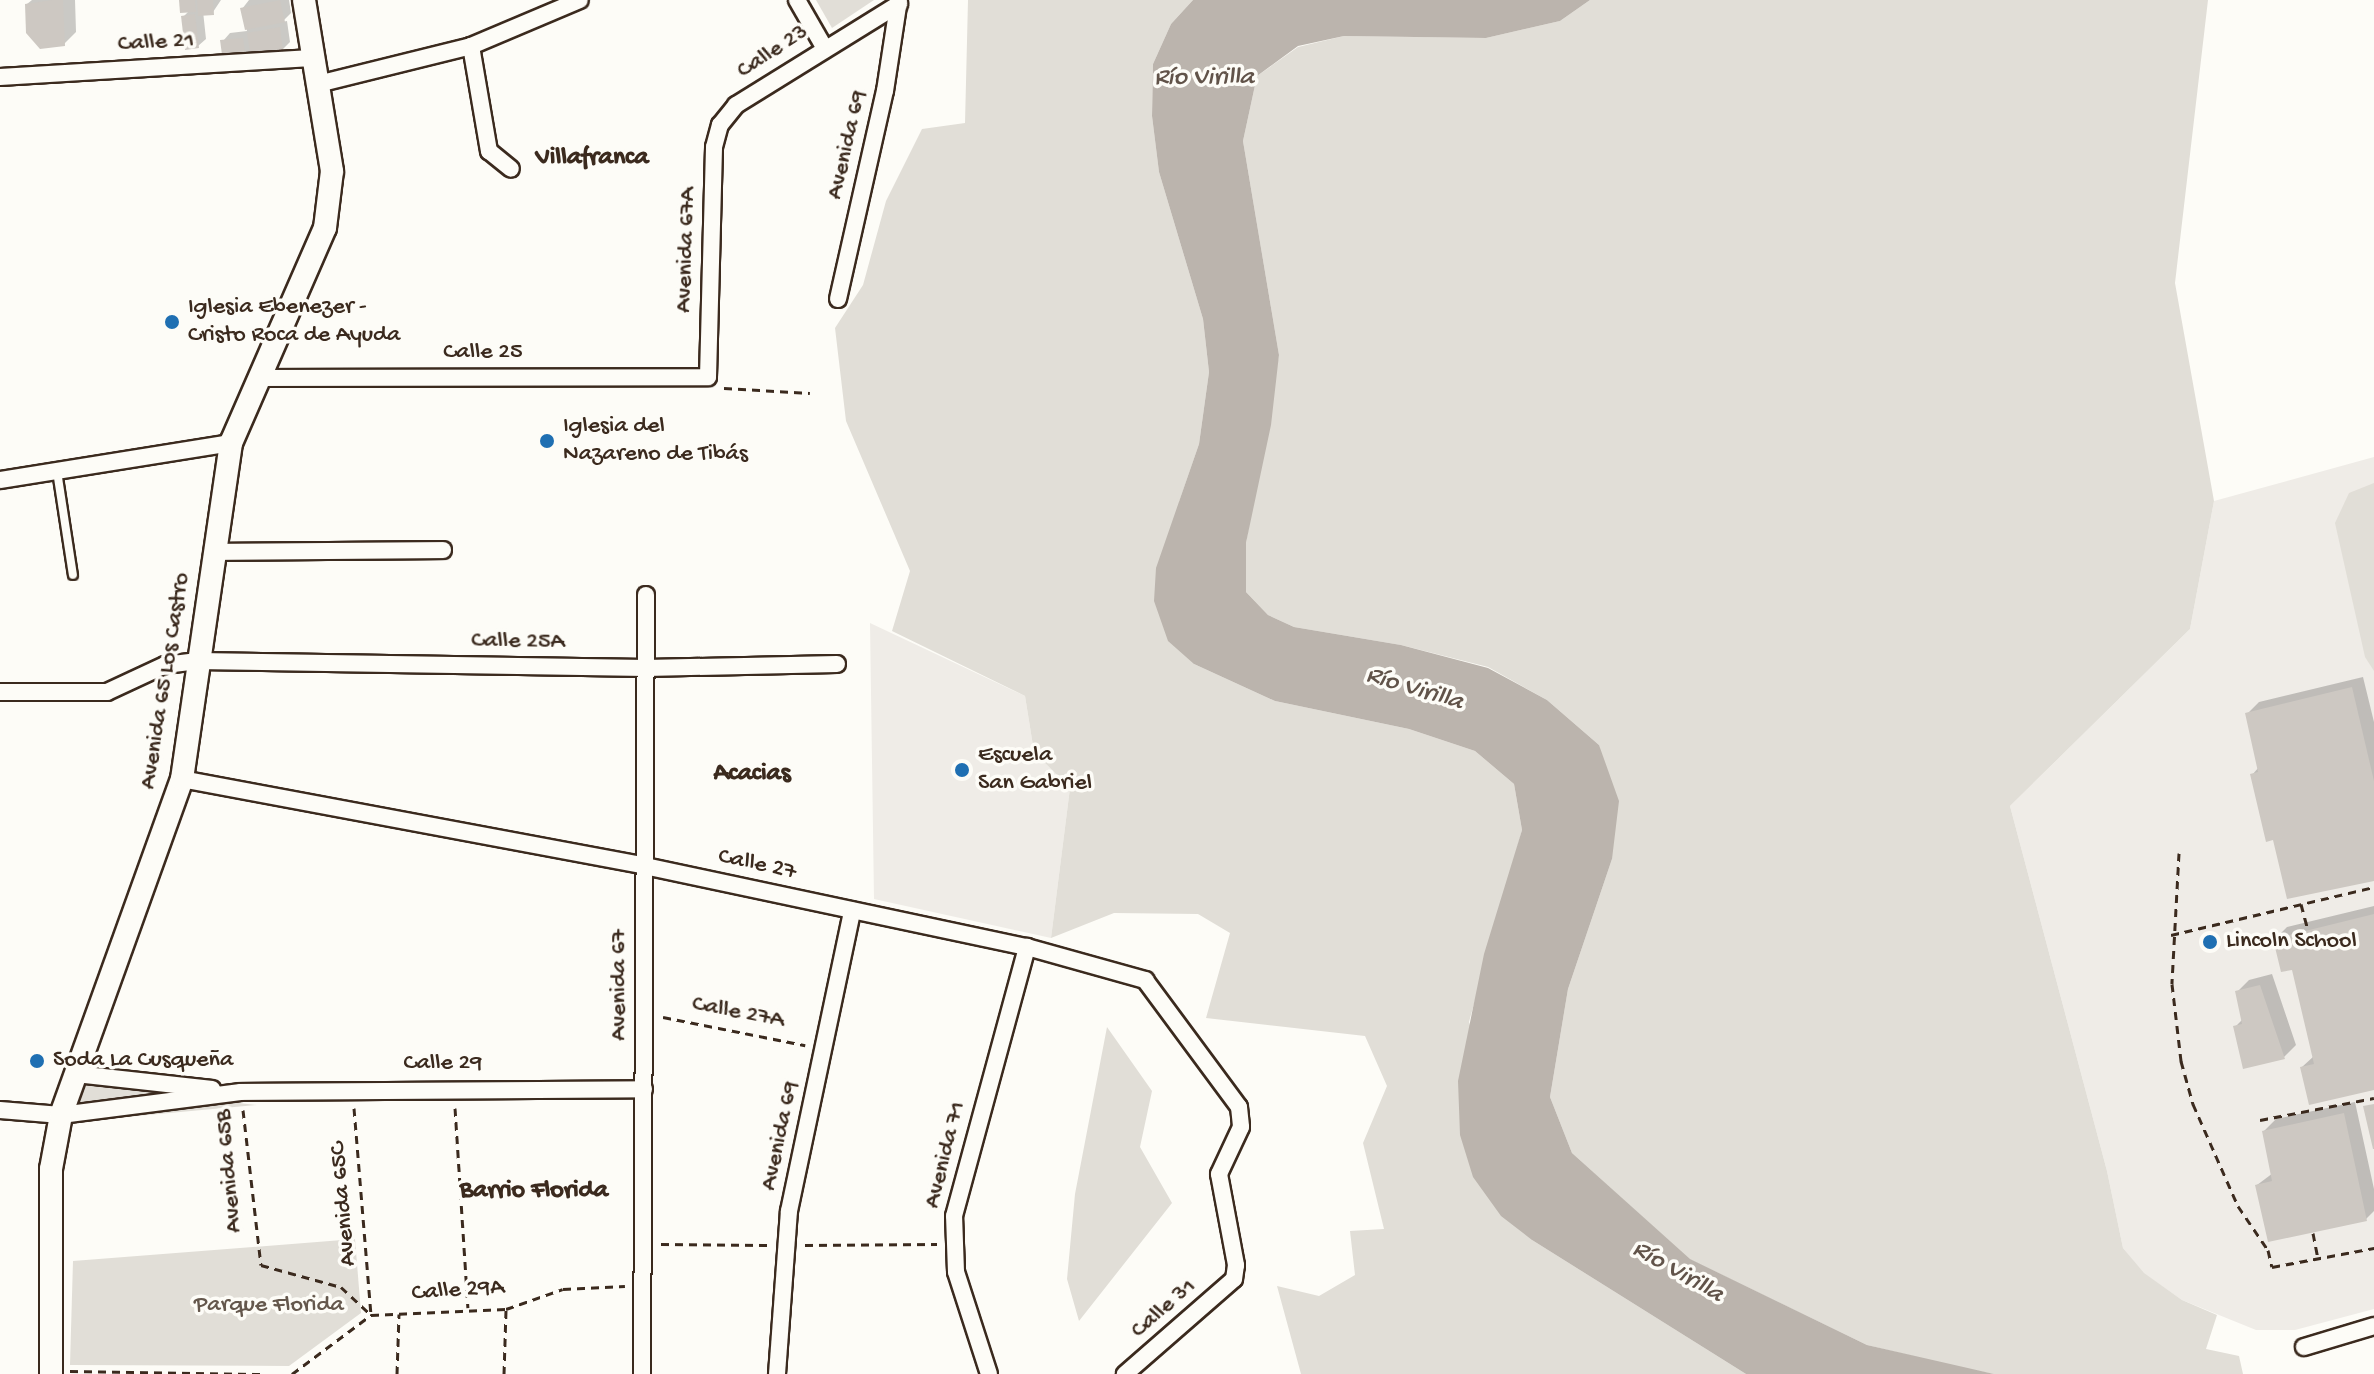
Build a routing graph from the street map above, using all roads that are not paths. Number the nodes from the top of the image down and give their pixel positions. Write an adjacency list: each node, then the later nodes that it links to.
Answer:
1 (304, 0): 7 (street, Avenida 65 Los Castro)
2 (580, 0): 5 (street)
3 (797, 0): 6 (street)
4 (899, 2): 6 (street, Calle 23); 12 (street, Avenida 69)
5 (471, 46): 9 (street); 11 (street)
6 (824, 47): 10 (street, Calle 23)
7 (315, 58): 8 (street, Calle 21); 9 (street, Avenida 65 Los Castro)
8 (0, 77)
9 (322, 83): 14 (street, Avenida 65 Los Castro)
10 (720, 125): 13 (street, Avenida 67A)
11 (511, 169)
12 (838, 299)
13 (708, 377): 14 (street, Calle 25)
14 (257, 378): 15 (street, Avenida 65 Los Castro)
15 (231, 443): 16 (street); 19 (street, Avenida 65 Los Castro)
16 (57, 471): 17 (street); 20 (lane)
17 (0, 480)
18 (443, 550): 19 (street)
19 (213, 552): 22 (street, Avenida 65 Los Castro)
20 (73, 575)
21 (646, 595): 24 (street, Avenida 67)
22 (198, 661): 24 (street, Calle 25A); 25 (street, Calle 25A); 26 (street, Avenida 65 Los Castro)
23 (837, 664): 24 (street, Calle 25A)
24 (646, 668): 27 (street, Avenida 67)
25 (0, 692)
26 (182, 779): 27 (street, Calle 27); 30 (street, Avenida 65 Los Castro)
27 (645, 866): 28 (street, Calle 27); 31 (street, Avenida 67)
28 (852, 911): 29 (street, Calle 27); 40 (street, Avenida 69)
29 (1027, 947): 35 (street, Calle 27); 41 (street, Avenida 71)
30 (76, 1074): 32 (street, Calle 29); 34 (street, Avenida 65 Los Castro)
31 (644, 1089): 32 (street, Calle 29); 39 (street, Avenida 67)
32 (241, 1092): 34 (street, Calle 29)
33 (0, 1110): 34 (street, Calle 29)
34 (61, 1115): 38 (street, Avenida 65 Los Castro)
35 (1234, 1279): 42 (street, Calle 31)
36 (2374, 1326): 37 (street)
37 (2304, 1347)
38 (51, 1372)
39 (642, 1374)
40 (777, 1374)
41 (989, 1374)
42 (1125, 1374)

